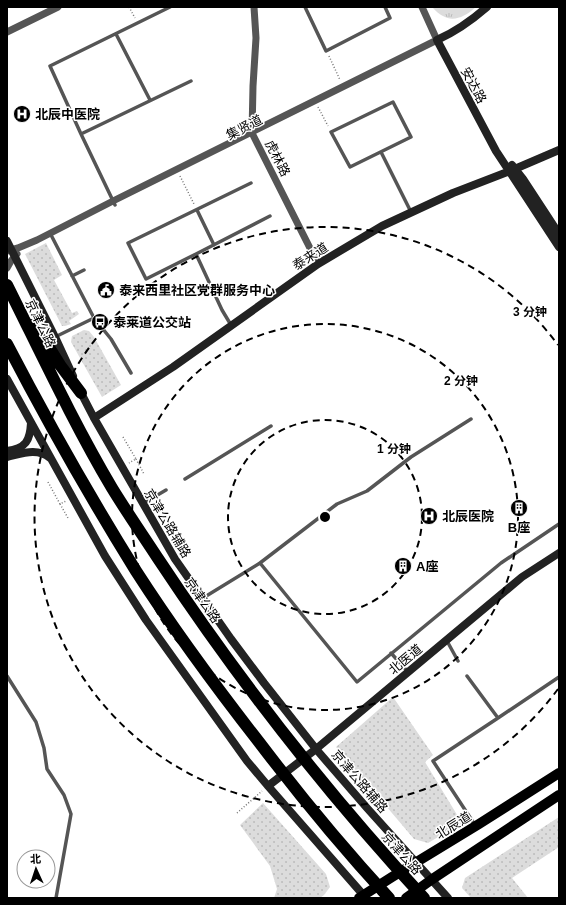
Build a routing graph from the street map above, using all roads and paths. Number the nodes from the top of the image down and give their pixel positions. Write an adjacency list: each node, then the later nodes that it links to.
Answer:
1 (58, 7): 12 (street)
2 (130, 7): 11 (path)
3 (170, 7): 11 (lane)
4 (254, 7): 22 (street, 虎林路)
5 (305, 7): 15 (lane)
6 (385, 7): 15 (lane)
7 (422, 7): 14 (street, 安达路)
8 (425, 7): 14 (street, 安达路)
9 (488, 7): 14 (street, 集贤道)
10 (492, 7): 14 (street, 集贤道)
11 (138, 23): 13 (lane)
12 (7, 32)
13 (116, 34): 18 (lane); 21 (lane)
14 (439, 41): 17 (street, 集贤道); 19 (street, 集贤道); 25 (street, 安达路)
15 (326, 51): 17 (path)
16 (191, 81): 18 (lane)
17 (344, 86): 22 (street, 集贤道)
18 (150, 100): 21 (lane)
19 (317, 104): 20 (path); 22 (street, 集贤道)
20 (331, 132): 24 (lane); 24 (lane)
21 (81, 134): 28 (lane)
22 (252, 134): 26 (street, 集贤道); 28 (street, 集贤道); 39 (street, 虎林路)
23 (559, 150): 25 (street, 泰来道)
24 (381, 152): 30 (lane)
25 (512, 170): 30 (street, 泰来道); 32 (street); 36 (street)
26 (178, 173): 28 (street, 集贤道); 29 (path)
27 (251, 183): 29 (lane)
28 (114, 203): 33 (street, 集贤道)
29 (197, 210): 35 (lane); 38 (lane)
30 (411, 212): 39 (street, 泰来道)
31 (270, 216): 35 (lane)
32 (559, 234)
33 (51, 235): 37 (street, 集贤道); 42 (lane)
34 (7, 241): 37 (street, 京津公路辅路)
35 (214, 245): 38 (lane)
36 (559, 247)
37 (11, 252): 40 (street, 集贤道); 47 (street, 京津公路辅路)
38 (196, 254): 46 (lane)
39 (318, 264): 46 (street, 泰来道)
40 (7, 268)
41 (84, 270): 42 (lane)
42 (72, 276): 45 (lane)
43 (7, 285): 44 (highway, 京津公路)
44 (19, 309): 51 (highway); 90 (highway, 京津公路)
45 (94, 318): 47 (lane); 49 (lane)
46 (231, 325): 52 (street, 泰来道)
47 (55, 336): 51 (street, 京津公路辅路)
48 (7, 344): 88 (highway)
49 (131, 373)
50 (7, 379): 54 (street)
51 (81, 394): 52 (street, 京津公路辅路)
52 (94, 418): 64 (street, 京津公路辅路)
53 (472, 419): 68 (lane)
54 (31, 422): 56 (street); 58 (street)
55 (271, 426): 61 (lane)
56 (7, 451)
57 (7, 457): 58 (street)
58 (51, 458): 80 (street)
59 (136, 459): 60 (path)
60 (144, 474)
61 (185, 479)
62 (166, 490): 64 (lane)
63 (60, 504): 65 (path)
64 (143, 504): 69 (street, 京津公路辅路)
65 (68, 518)
66 (559, 524): 71 (lane)
67 (559, 553): 70 (street, 北医道)
68 (260, 563): 69 (lane); 71 (lane)
69 (203, 599): 78 (street, 京津公路辅路)
70 (446, 640): 72 (lane); 73 (street, 北医道)
71 (391, 653): 73 (lane)
72 (458, 661)
73 (408, 672): 78 (street, 北医道)
74 (7, 676): 87 (lane)
75 (467, 676): 77 (lane)
76 (559, 677): 77 (lane)
77 (498, 718): 83 (lane)
78 (316, 749): 80 (street, 北医道); 84 (street, 京津公路辅路)
79 (559, 773): 83 (main road, 北辰道)
80 (268, 786): 82 (path); 86 (street)
81 (559, 795): 85 (main road)
82 (237, 813)
83 (475, 826): 84 (main road, 北辰道)
84 (416, 863): 85 (street, 京津公路辅路); 86 (main road, 北辰道)
85 (431, 880): 89 (main road); 91 (street, 京津公路辅路)
86 (363, 897)
87 (56, 898)
88 (389, 898)
89 (406, 898)
90 (424, 898)
91 (448, 898)

